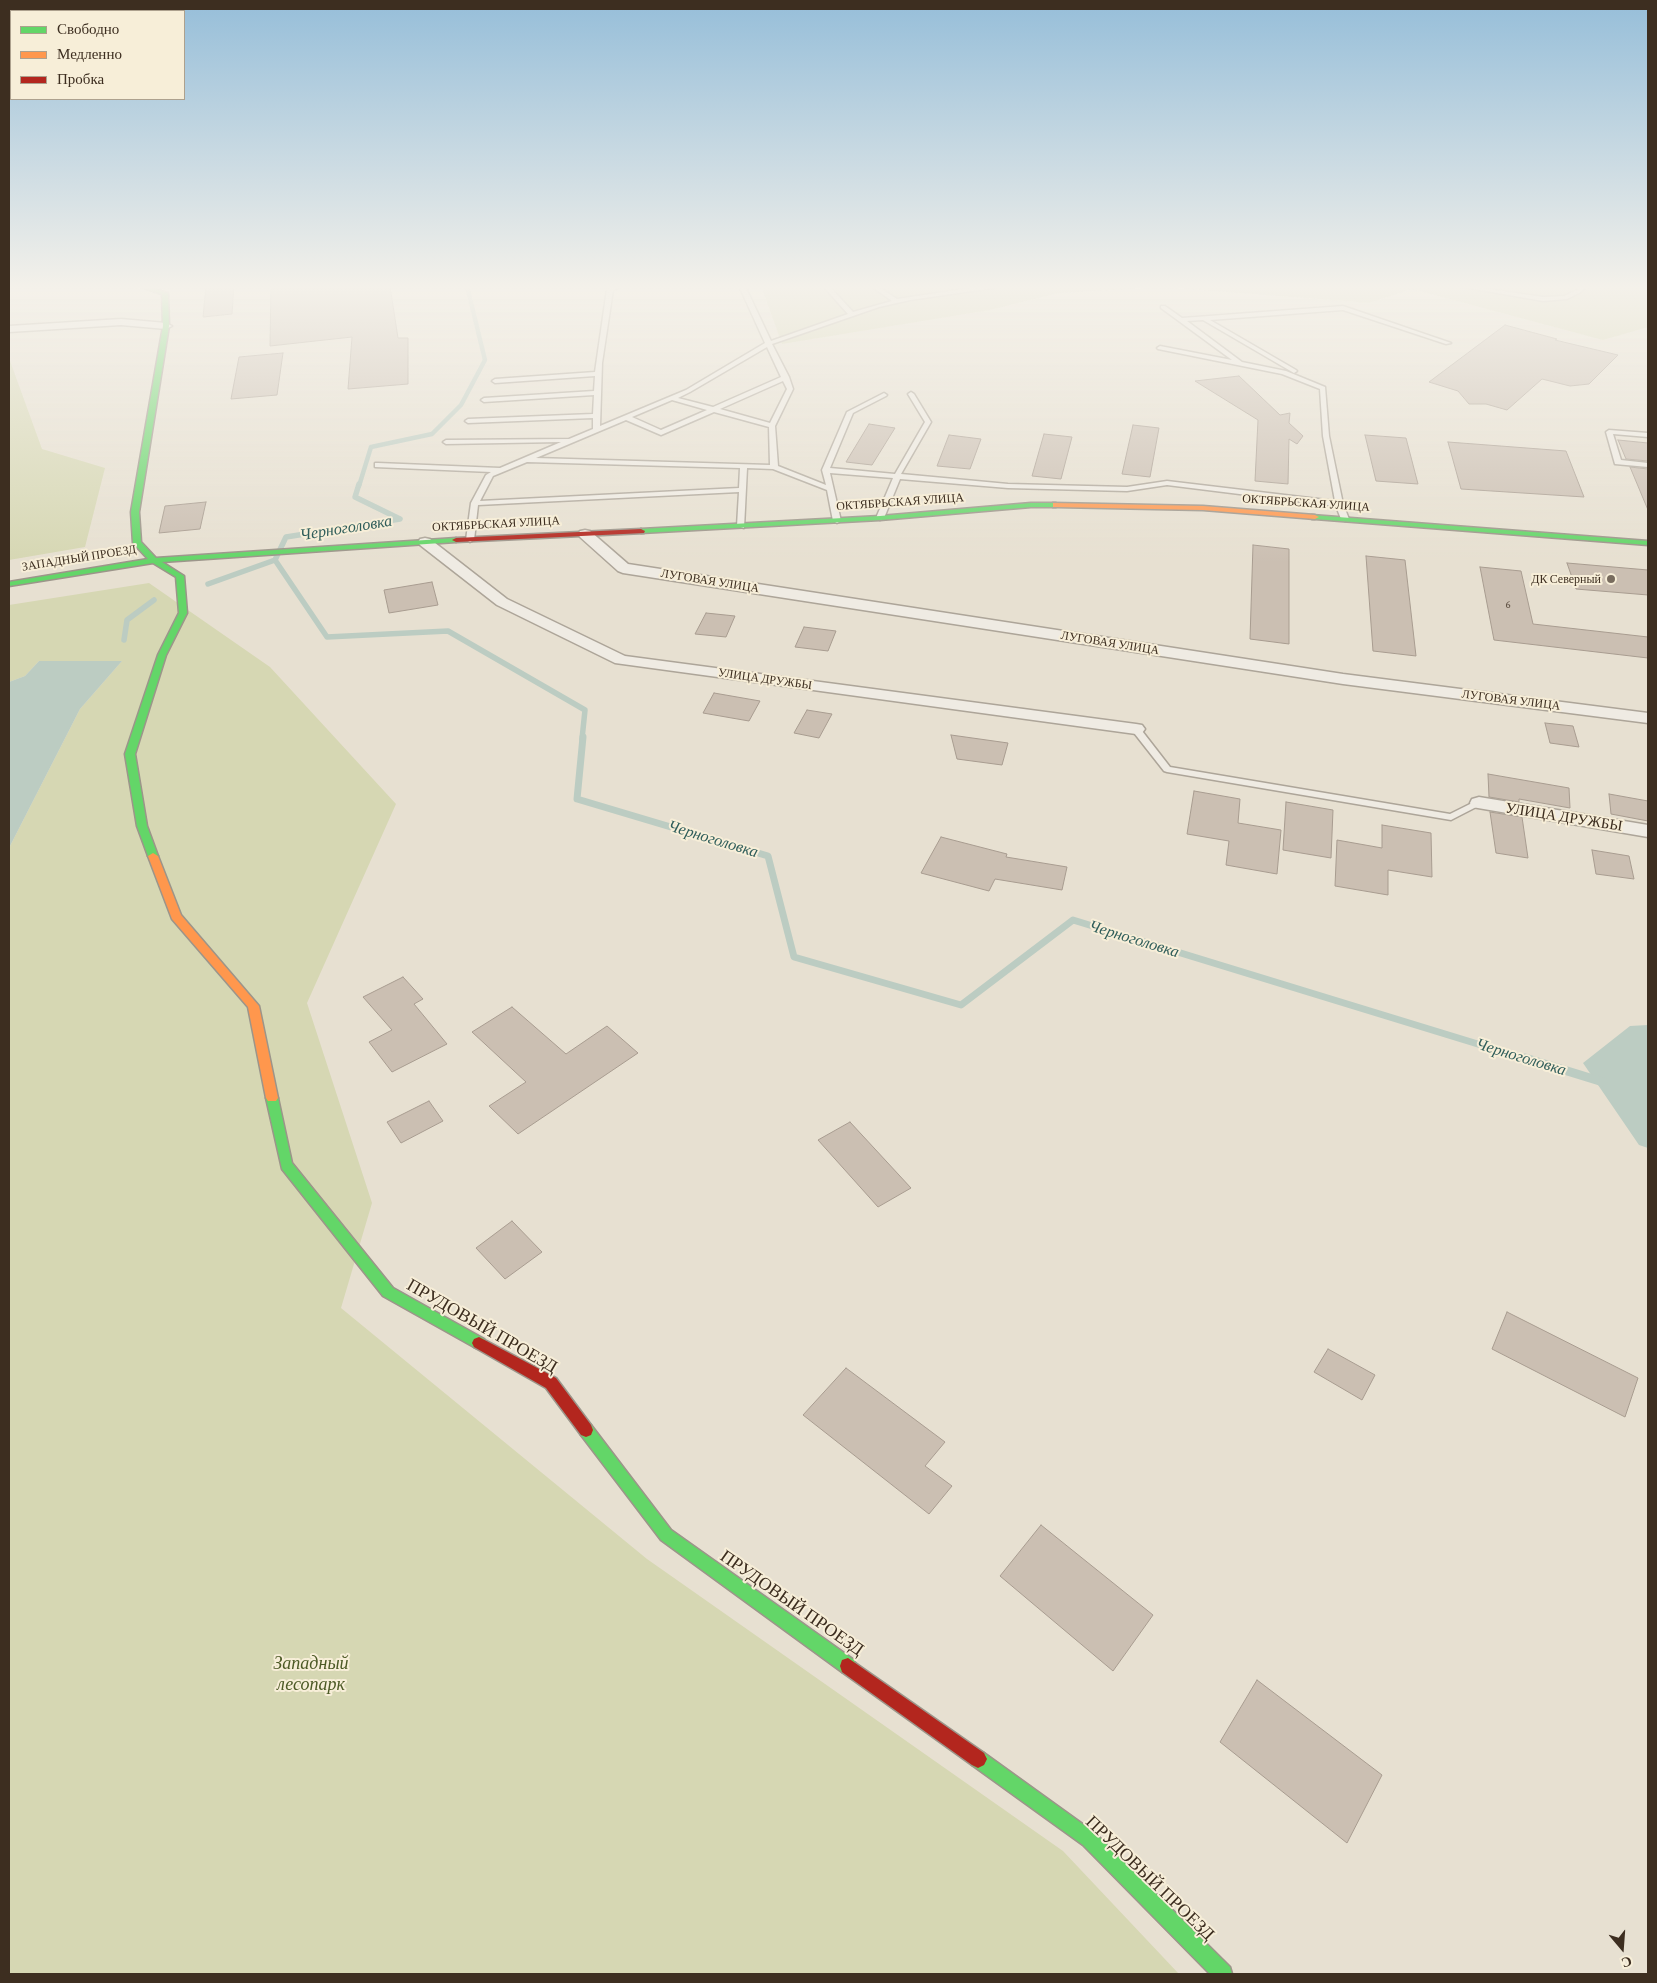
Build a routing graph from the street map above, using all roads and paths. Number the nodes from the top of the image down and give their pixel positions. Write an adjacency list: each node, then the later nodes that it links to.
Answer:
1 (157, 379): 45 (street)
2 (531, 379): 9 (lane)
3 (598, 379): 11 (lane)
4 (709, 379): 14 (lane)
5 (783, 379): 16 (lane)
6 (786, 379): 20 (lane)
7 (1300, 379): 10 (lane)
8 (1307, 379): 10 (lane)
9 (495, 381)
10 (1323, 388): 36 (lane)
11 (597, 393): 15 (lane); 17 (lane)
12 (911, 394): 32 (lane)
13 (884, 395): 31 (lane)
14 (672, 398): 16 (lane); 18 (lane)
15 (484, 400)
16 (714, 410): 18 (lane); 20 (lane)
17 (596, 416): 19 (lane); 21 (lane)
18 (626, 417): 21 (lane)
19 (468, 421)
20 (772, 426): 29 (lane)
21 (596, 430): 23 (lane)
22 (1648, 436): 27 (lane)
23 (572, 440): 24 (lane); 25 (lane)
24 (446, 442)
25 (525, 460): 28 (lane); 30 (lane)
26 (378, 465): 30 (lane)
27 (1648, 465)
28 (744, 466): 29 (lane); 34 (lane)
29 (774, 466): 33 (lane)
30 (501, 470): 35 (lane)
31 (826, 470): 32 (lane); 33 (lane)
32 (897, 476): 36 (lane); 37 (lane)
33 (830, 489): 39 (lane)
34 (743, 490): 35 (lane); 40 (lane)
35 (475, 503): 42 (lane)
36 (1339, 504): 38 (lane)
37 (880, 518): 38 (street, ОКТЯБРЬСКАЯ УЛИЦА); 39 (street, ОКТЯБРЬСКАЯ УЛИЦА)
38 (1345, 519): 44 (street, ОКТЯБРЬСКАЯ УЛИЦА)
39 (837, 521): 40 (street, ОКТЯБРЬСКАЯ УЛИЦА)
40 (741, 526): 41 (street, ОКТЯБРЬСКАЯ УЛИЦА)
41 (585, 534): 42 (street, ОКТЯБРЬСКАЯ УЛИЦА); 47 (street, ЛУГОВАЯ УЛИЦА)
42 (470, 540): 43 (street, ОКТЯБРЬСКАЯ УЛИЦА)
43 (426, 542): 45 (street, ОКТЯБРЬСКАЯ УЛИЦА); 48 (street, УЛИЦА ДРУЖБЫ)
44 (1648, 543)
45 (154, 560): 46 (street, ЗАПАДНЫЙ ПРОЕЗД); 51 (street, ПРУДОВЫЙ ПРОЕЗД)
46 (9, 584)
47 (1648, 718)
48 (1136, 729): 49 (lane)
49 (1479, 803): 50 (street, УЛИЦА ДРУЖБЫ)
50 (1648, 831)
51 (1223, 1974)

